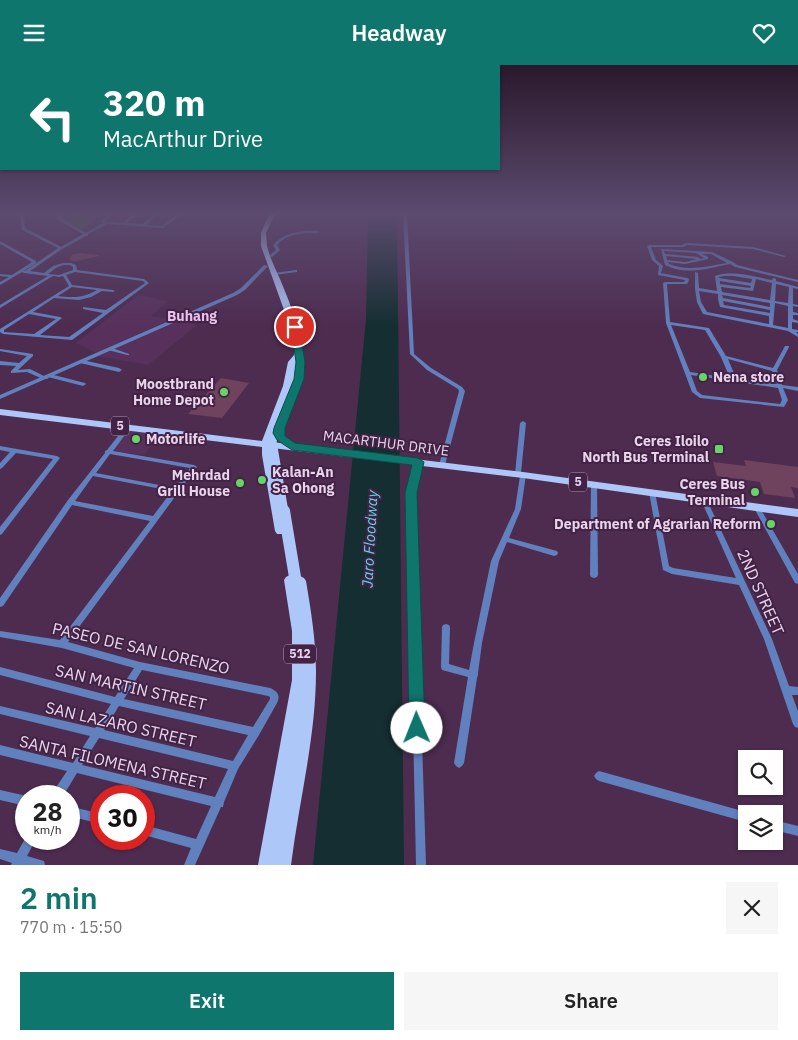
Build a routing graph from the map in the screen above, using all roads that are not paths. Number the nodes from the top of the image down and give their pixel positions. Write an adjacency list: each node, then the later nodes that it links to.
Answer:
1 (13, 251): 18 (street)
2 (56, 251): 14 (street)
3 (266, 251): 15 (main road)
4 (276, 251): 15 (street)
5 (407, 251): 95 (street)
6 (651, 251): 61 (street)
7 (663, 251): 11 (street)
8 (695, 251): 13 (street)
9 (698, 251): 17 (street)
10 (764, 251): 12 (street)
11 (664, 255): 13 (street); 16 (street)
12 (784, 256)
13 (707, 258): 16 (street)
14 (46, 259): 18 (street); 20 (street)
15 (268, 261): 24 (main road); 68 (street)
16 (667, 261): 19 (street)
17 (732, 263): 19 (street); 29 (street)
18 (32, 264): 20 (street)
19 (672, 268): 25 (street)
20 (22, 271): 27 (street); 30 (street)
21 (75, 271): 27 (street); 28 (street); 55 (street)
22 (296, 271): 24 (street)
23 (696, 273): 42 (street)
24 (274, 274): 71 (main road)
25 (669, 274)
26 (0, 275): 30 (street)
27 (44, 275): 31 (street)
28 (66, 275): 31 (street); 38 (street)
29 (775, 275): 34 (street); 35 (street)
30 (11, 276): 36 (street)
31 (51, 276): 51 (street)
32 (718, 279): 33 (street); 37 (street); 39 (street)
33 (754, 279): 35 (street); 39 (street)
34 (798, 281)
35 (773, 282): 40 (street); 48 (street)
36 (0, 283)
37 (718, 285): 39 (street); 45 (street)
38 (71, 286): 43 (street); 46 (street)
39 (753, 287)
40 (791, 287): 41 (street); 49 (street)
41 (798, 288)
42 (697, 289): 45 (street); 62 (street)
43 (100, 290): 44 (street); 46 (street)
44 (113, 291)
45 (719, 293): 47 (street); 48 (street)
46 (54, 297): 54 (street)
47 (720, 299): 53 (street); 57 (street)
48 (772, 302): 49 (street); 53 (street)
49 (791, 305): 50 (street); 56 (street)
50 (798, 306)
51 (0, 307)
52 (85, 308): 55 (street)
53 (771, 309): 57 (street)
54 (30, 313): 65 (street); 65 (street)
55 (108, 313): 65 (street)
56 (790, 313): 58 (street); 59 (street)
57 (771, 315): 62 (street)
58 (798, 315)
59 (790, 320): 60 (street); 63 (street)
60 (798, 321)
61 (668, 323): 72 (street); 78 (street)
62 (771, 326): 63 (street)
63 (790, 330): 64 (street); 66 (street)
64 (798, 331)
65 (35, 336)
66 (798, 337)
67 (787, 347): 77 (street)
68 (110, 349): 70 (street); 73 (street)
69 (0, 350): 75 (street)
70 (127, 354)
71 (298, 355): 89 (main road); 113 (main road, bridge)
72 (724, 357): 77 (street); 80 (street)
73 (82, 362): 76 (street); 79 (street)
74 (0, 363): 75 (street)
75 (20, 365): 79 (street)
76 (119, 370)
77 (774, 370): 82 (street)
78 (688, 373): 80 (street); 82 (street)
79 (48, 377): 81 (street); 84 (street)
80 (734, 380): 82 (street)
81 (83, 384)
82 (780, 387): 83 (street)
83 (798, 389)
84 (0, 397)
85 (0, 413): 87 (main road, 5)
86 (523, 423): 98 (street)
87 (128, 427): 88 (main road, 5); 93 (street)
88 (251, 441): 89 (main road); 89 (main road)
89 (273, 444): 90 (main road, MACARTHUR DRIVE / 5); 90 (main road); 113 (main road, 512)
90 (294, 447): 94 (main road, MACARTHUR DRIVE / 5)
91 (0, 448): 92 (street)
92 (15, 450): 96 (street); 107 (street)
93 (107, 452): 97 (street); 100 (street)
94 (417, 462): 95 (main road, MACARTHUR DRIVE / 5); 148 (street)
95 (442, 465): 98 (main road, MACARTHUR DRIVE / 5)
96 (0, 467)
97 (91, 474): 100 (street); 103 (street)
98 (520, 475): 99 (main road, MACARTHUR DRIVE / 5); 108 (street)
99 (594, 484): 101 (main road, MACARTHUR DRIVE / 5); 110 (street)
100 (176, 490): 106 (street)
101 (652, 492): 102 (main road, MACARTHUR DRIVE / 5); 112 (street)
102 (704, 500): 104 (main road, MACARTHUR DRIVE / 5); 112 (street, 2ND STREET)
103 (70, 502): 106 (street); 114 (street)
104 (757, 508): 105 (main road, MACARTHUR DRIVE / 5); 111 (street)
105 (798, 513)
106 (154, 519): 117 (street)
107 (0, 532)
108 (505, 539): 109 (street); 120 (street)
109 (554, 553)
110 (594, 575)
111 (798, 581)
112 (742, 582): 121 (street, 2ND STREET)
113 (298, 598): 144 (main road, 512)
114 (0, 604)
115 (446, 627): 120 (street)
116 (0, 634): 117 (street, PASEO DE SAN LORENZO)
117 (62, 644): 118 (street, PASEO DE SAN LORENZO)
118 (140, 666): 123 (street); 126 (street, PASEO DE SAN LORENZO)
119 (0, 671): 123 (street, SAN MARTIN STREET)
120 (474, 675): 129 (street)
121 (786, 690): 122 (street); 125 (street, 2ND STREET)
122 (798, 691)
123 (119, 701): 126 (street, SAN MARTIN STREET); 127 (street)
124 (0, 710): 127 (street, SAN LAZARO STREET)
125 (798, 725)
126 (256, 732): 130 (street)
127 (98, 735): 130 (street, SAN LAZARO STREET); 131 (street)
128 (0, 751): 131 (street, SANTA FILOMENA STREET)
129 (459, 763)
130 (235, 766): 136 (street)
131 (74, 769): 133 (street); 136 (street, SANTA FILOMENA STREET)
132 (600, 776): 137 (street)
133 (64, 785)
134 (0, 795): 135 (street)
135 (15, 798)
136 (218, 803): 141 (street)
137 (738, 815)
138 (783, 827): 139 (street)
139 (798, 831)
140 (155, 833): 141 (street)
141 (199, 845): 147 (street)
142 (24, 850): 145 (street)
143 (0, 854): 145 (street)
144 (276, 858)
145 (17, 862): 146 (street)
146 (40, 865)
147 (189, 865)
148 (421, 865)

